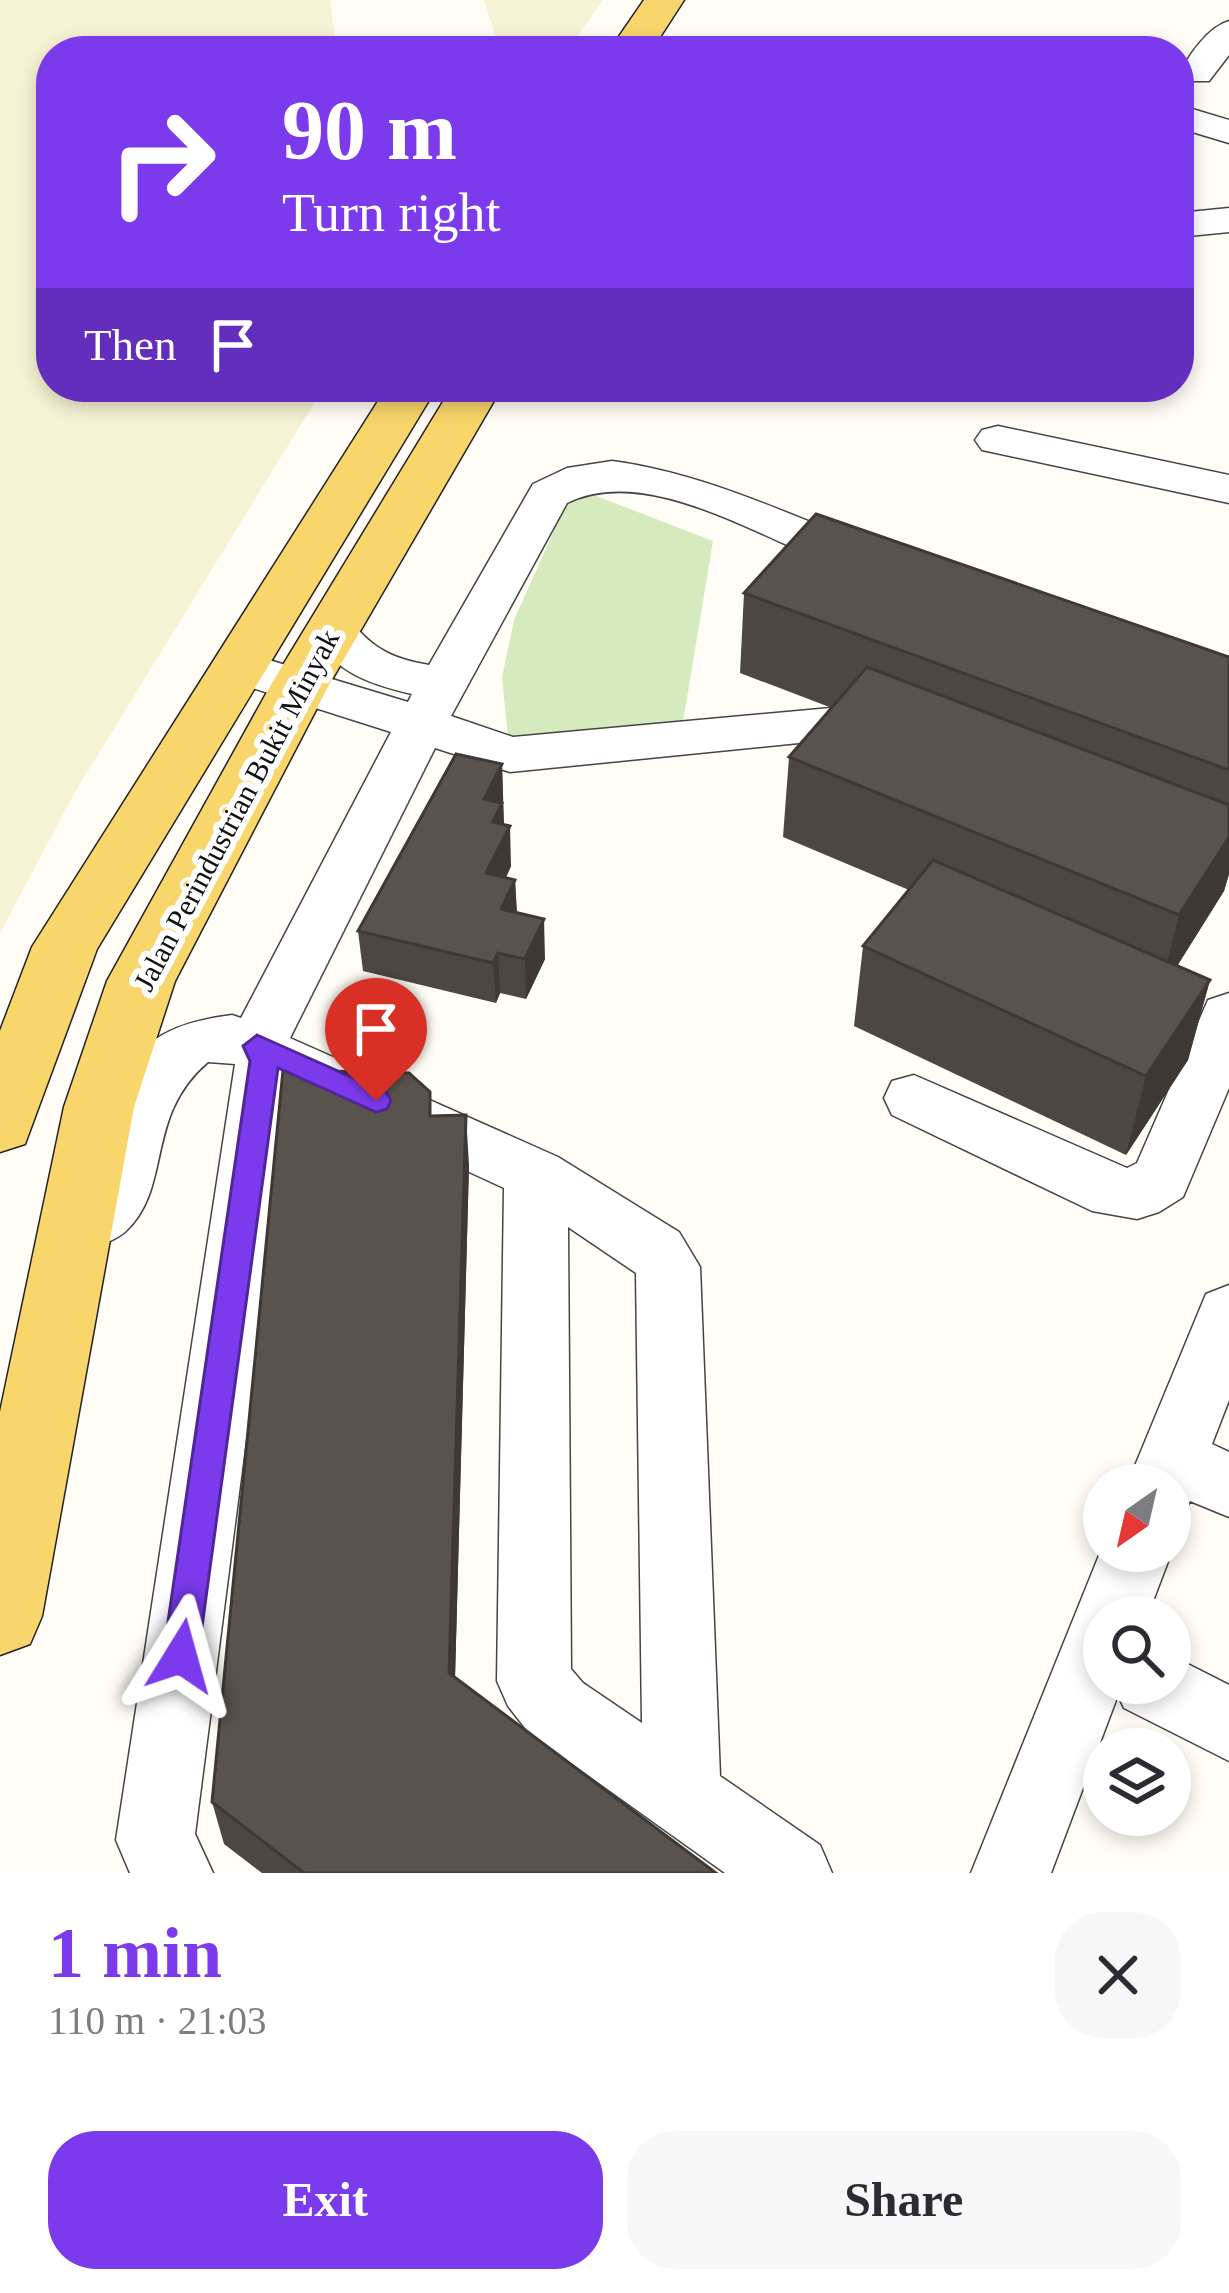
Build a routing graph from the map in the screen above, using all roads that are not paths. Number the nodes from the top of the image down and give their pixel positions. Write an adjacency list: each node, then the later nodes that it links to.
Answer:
1 (664, 0): 3 (main road)
2 (1229, 32): 4 (street)
3 (640, 36)
4 (1196, 73)
5 (1194, 121): 6 (street)
6 (1229, 133)
7 (1229, 220): 8 (street)
8 (1194, 224)
9 (403, 402): 15 (main road, Jalan Perindustrian Bukit Minyak)
10 (468, 402): 14 (main road, Jalan Perindustrian Bukit Minyak)
11 (998, 440): 12 (street)
12 (1229, 489)
13 (908, 574): 16 (street)
14 (317, 655): 15 (street); 16 (street); 23 (main road, Jalan Perindustrian Bukit Minyak)
15 (236, 666): 21 (main road, Jalan Perindustrian Bukit Minyak)
16 (433, 703): 17 (street); 19 (street)
17 (947, 765)
18 (1229, 1015): 20 (street)
19 (257, 1046): 22 (street); 23 (street); 31 (street)
20 (914, 1098)
21 (0, 1124)
22 (536, 1175): 30 (street); 30 (street)
23 (73, 1228): 26 (main road, Jalan Perindustrian Bukit Minyak)
24 (1229, 1313): 25 (street)
25 (1191, 1465)
26 (0, 1616)
27 (1191, 1700): 29 (street)
28 (1088, 1704): 33 (street)
29 (1229, 1725)
30 (682, 1797): 32 (street)
31 (173, 1873)
32 (792, 1873)
33 (1011, 1873)

